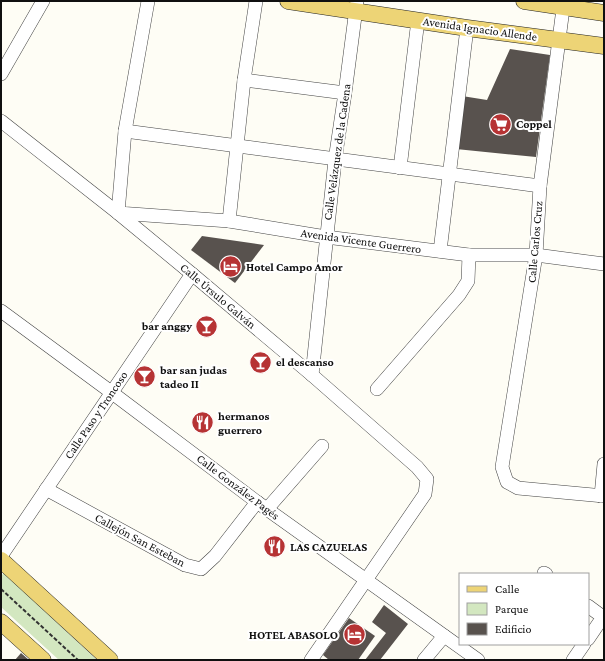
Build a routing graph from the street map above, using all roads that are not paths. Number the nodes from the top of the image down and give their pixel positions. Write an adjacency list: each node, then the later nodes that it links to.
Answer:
1 (43, 1): 13 (street)
2 (148, 1): 17 (street)
3 (256, 1): 14 (street)
4 (288, 1): 7 (main road, Avenida Ignacio Allende)
5 (524, 1): 6 (main road)
6 (564, 4): 8 (main road); 11 (street, Calle Carlos Cruz)
7 (356, 6): 9 (main road, Avenida Ignacio Allende); 15 (street, Calle Velázquez de la Cadena)
8 (604, 12)
9 (418, 20): 10 (main road, Avenida Ignacio Allende); 20 (street)
10 (467, 28): 11 (main road, Avenida Ignacio Allende); 21 (street)
11 (559, 40): 12 (main road, Avenida Ignacio Allende); 22 (street, Calle Carlos Cruz)
12 (604, 46)
13 (1, 74)
14 (244, 80): 15 (street); 18 (street)
15 (345, 94): 19 (street, Calle Velázquez de la Cadena)
16 (1, 121): 23 (street, Calle Úrsulo Galván)
17 (125, 132): 18 (street); 23 (street)
18 (237, 146): 19 (street); 24 (street)
19 (335, 160): 20 (street); 25 (street, Calle Velázquez de la Cadena)
20 (400, 168): 21 (street)
21 (449, 175): 22 (street); 26 (street)
22 (540, 186): 28 (street, Calle Carlos Cruz)
23 (118, 213): 24 (street, Avenida Vicente Guerrero); 30 (street, Calle Úrsulo Galván)
24 (229, 221): 25 (street, Avenida Vicente Guerrero)
25 (326, 237): 26 (street, Avenida Vicente Guerrero); 32 (street, Calle Velázquez de la Cadena)
26 (440, 251): 27 (street, Avenida Vicente Guerrero)
27 (469, 255): 28 (street, Avenida Vicente Guerrero); 33 (street)
28 (536, 255): 29 (street, Avenida Vicente Guerrero); 38 (street, Calle Carlos Cruz)
29 (604, 264)
30 (192, 274): 32 (street, Calle Úrsulo Galván); 34 (street, Calle Paso y Troncoso)
31 (1, 311): 34 (street, Calle González Pagés)
32 (312, 375): 42 (street, Calle Úrsulo Galván)
33 (377, 389)
34 (111, 392): 37 (street, Calle Paso y Troncoso); 39 (street, Calle González Pagés)
35 (322, 446): 39 (street)
36 (604, 464): 38 (street)
37 (46, 489): 39 (street, Callejón San Esteban); 40 (street, Calle Paso y Troncoso)
38 (602, 496)
39 (262, 506): 42 (street, Calle González Pagés)
40 (1, 556)
41 (1, 560): 50 (main road)
42 (366, 580): 46 (street, Calle González Pagés); 51 (street)
43 (589, 607): 44 (street)
44 (603, 617): 47 (street)
45 (1, 622): 49 (main road)
46 (444, 636): 52 (street); 53 (street, Calle González Pagés)
47 (589, 638)
48 (583, 645): 54 (street)
49 (43, 660)
50 (110, 660)
51 (311, 660)
52 (424, 660)
53 (478, 660)
54 (573, 660)

